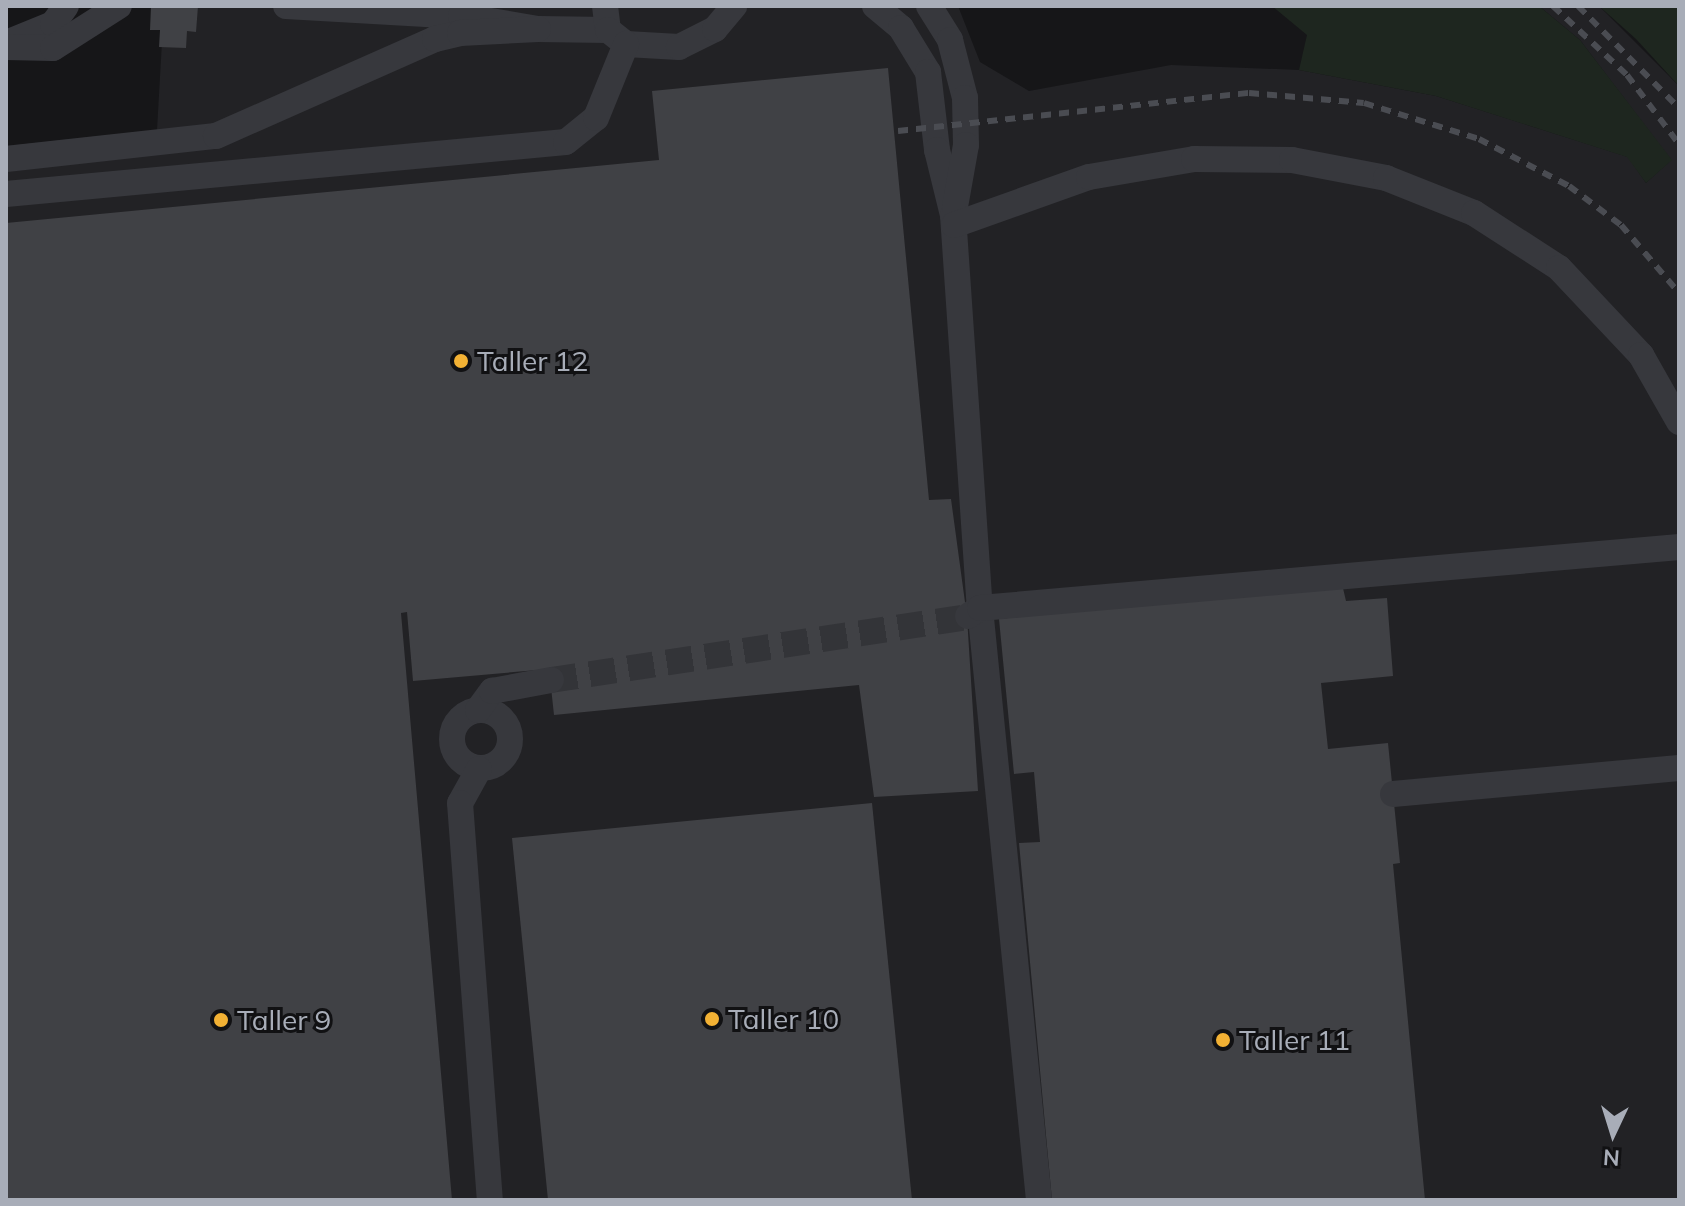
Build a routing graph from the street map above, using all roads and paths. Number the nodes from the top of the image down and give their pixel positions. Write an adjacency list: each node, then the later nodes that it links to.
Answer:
1 (66, 6): 9 (lane)
2 (119, 6): 9 (lane)
3 (286, 6): 8 (lane)
4 (734, 6): 7 (lane)
5 (875, 6): 12 (lane)
6 (929, 6): 12 (lane)
7 (613, 27): 8 (lane); 11 (lane)
8 (538, 29): 10 (lane)
9 (6, 45)
10 (6, 159)
11 (6, 194)
12 (954, 220): 13 (lane); 15 (lane)
13 (1679, 422)
14 (1679, 547): 15 (lane)
15 (973, 612): 24 (lane)
16 (551, 680): 17 (lane)
17 (478, 710): 18 (lane); 20 (lane)
18 (454, 753): 20 (lane); 22 (lane)
19 (1679, 768): 21 (lane)
20 (479, 769): 22 (lane)
21 (1393, 794)
22 (460, 803): 23 (lane)
23 (490, 1200)
24 (1039, 1200)

